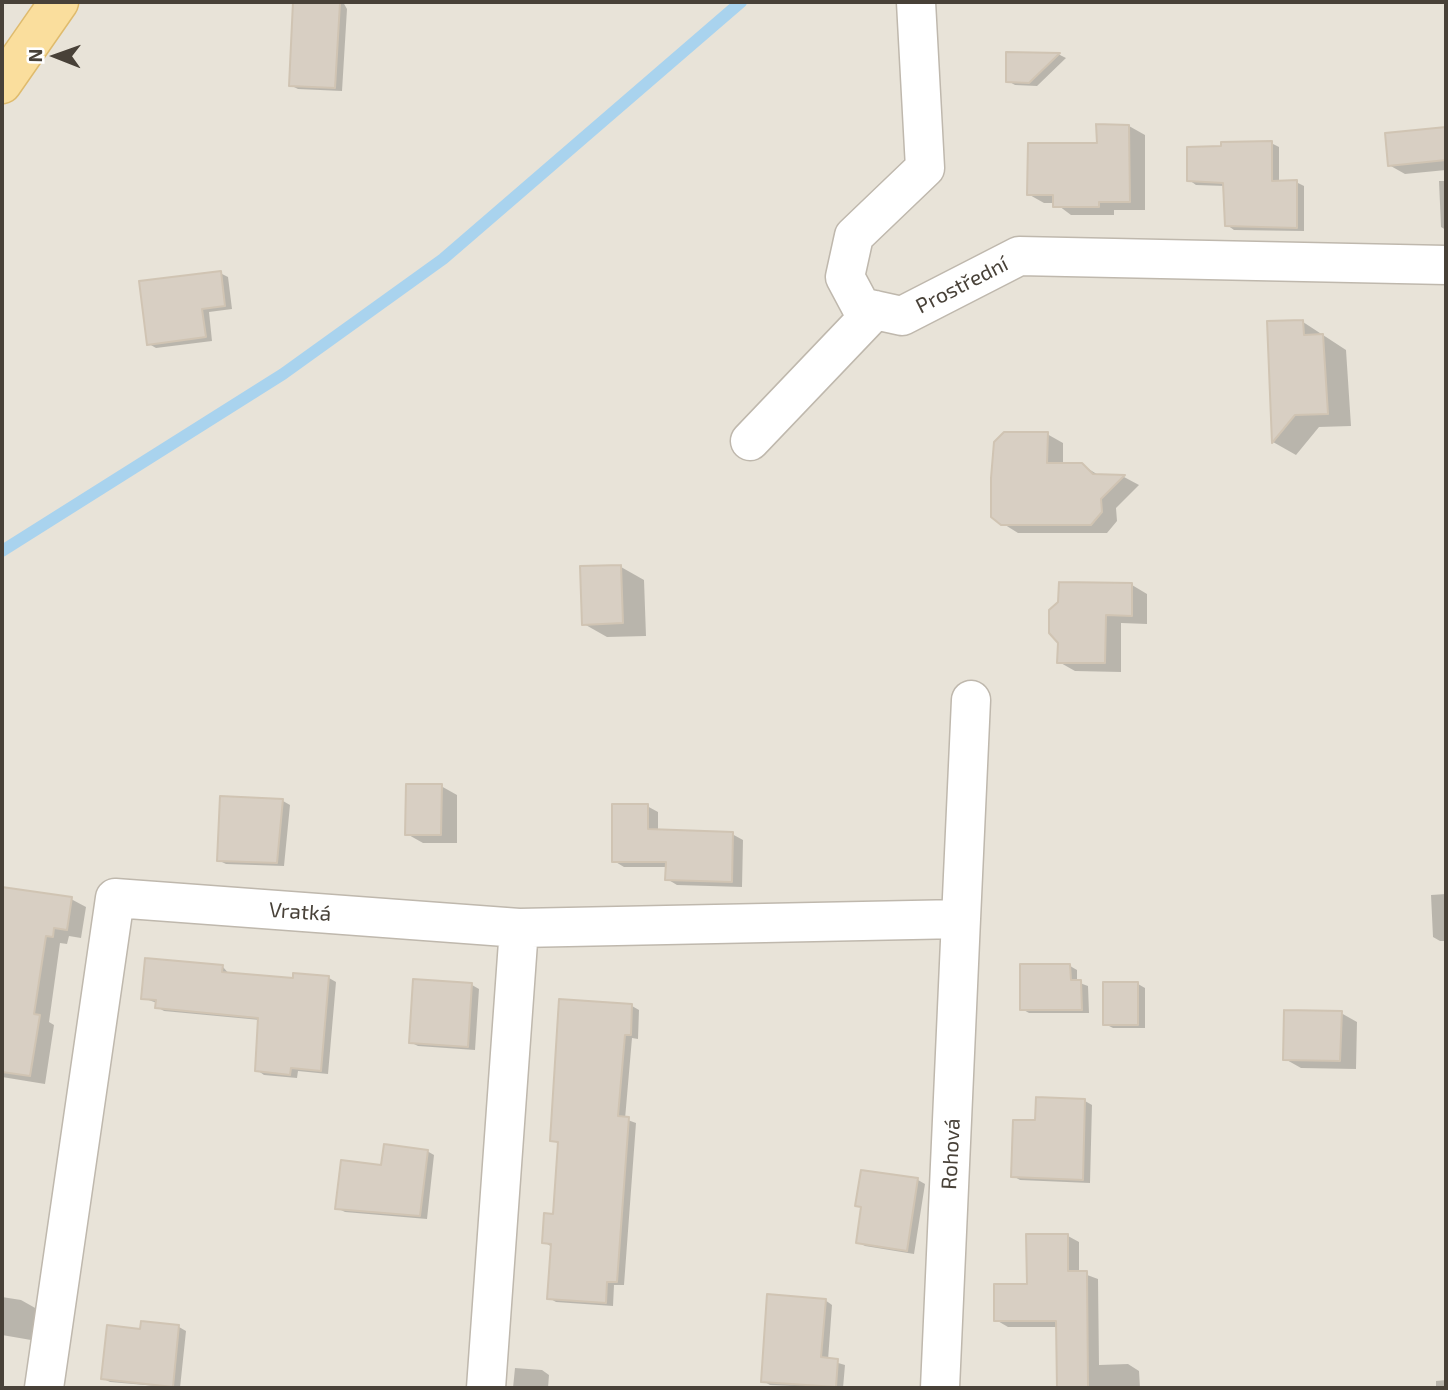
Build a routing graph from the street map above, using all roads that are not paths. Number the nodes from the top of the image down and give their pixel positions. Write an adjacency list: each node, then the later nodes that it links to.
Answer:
1 (59, 2): 3 (main road)
2 (916, 2): 5 (street)
3 (2, 84)
4 (1446, 265): 5 (street, Prostřední)
5 (875, 310): 6 (street)
6 (750, 440)
7 (971, 700): 8 (street, Rohová)
8 (961, 919): 9 (street); 12 (street, Rohová)
9 (519, 928): 10 (street, Vratká); 11 (street)
10 (44, 1388)
11 (486, 1388)
12 (940, 1388)

